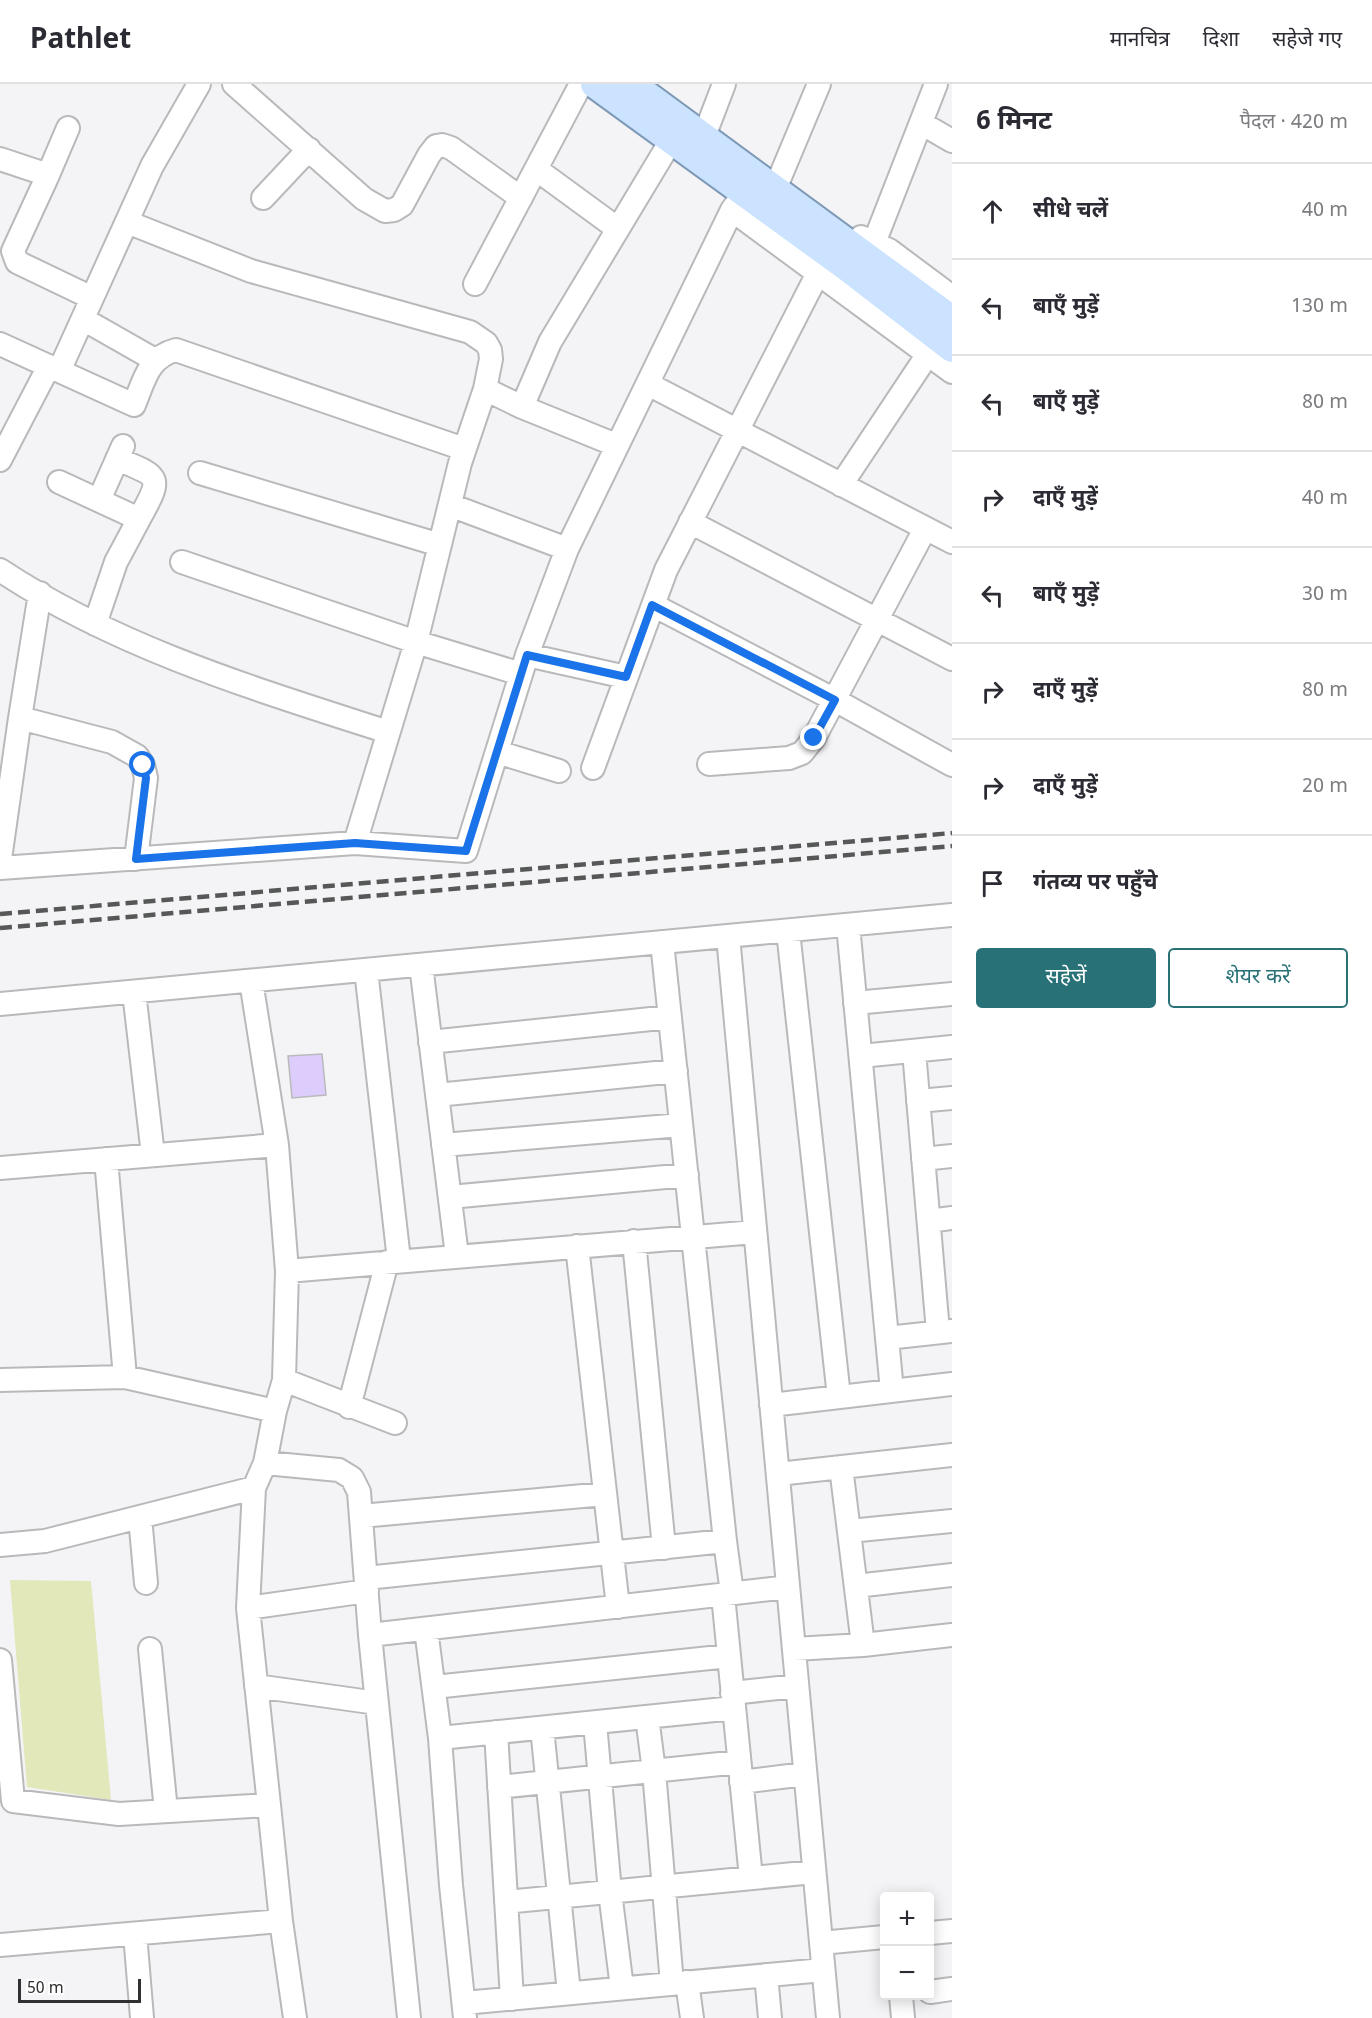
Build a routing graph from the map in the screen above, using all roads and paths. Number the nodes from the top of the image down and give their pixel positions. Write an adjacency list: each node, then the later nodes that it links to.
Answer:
1 (199, 84): 22 (street)
2 (234, 84): 14 (street)
3 (581, 84): 16 (street)
4 (595, 84): 11 (main road)
5 (631, 84): 13 (main road)
6 (724, 84): 13 (street)
7 (819, 84): 18 (street)
8 (936, 84): 9 (street)
9 (921, 123): 12 (street); 25 (street)
10 (68, 128): 17 (street)
11 (672, 139): 13 (main road); 24 (street)
12 (952, 141)
13 (700, 147): 18 (main road); 21 (main road)
14 (309, 149): 19 (street); 20 (street)
15 (0, 159): 17 (street)
16 (536, 170): 20 (street); 24 (street)
17 (48, 175): 30 (street)
18 (775, 189): 23 (main road)
19 (263, 198)
20 (521, 198): 27 (street)
21 (738, 201): 26 (street); 28 (main road); 38 (street)
22 (127, 222): 30 (street); 39 (street)
23 (828, 228): 25 (street); 28 (main road)
24 (618, 229): 40 (street)
25 (874, 243): 29 (street)
26 (818, 273): 34 (street); 41 (street)
27 (475, 284)
28 (893, 290): 32 (main road); 34 (main road)
29 (952, 297)
30 (92, 298): 31 (street)
31 (83, 319): 35 (street); 36 (street)
32 (952, 320)
33 (0, 344): 36 (street)
34 (940, 351): 37 (street); 47 (street)
35 (155, 360): 36 (street); 43 (street)
36 (54, 369): 44 (street)
37 (952, 372)
38 (648, 384): 41 (street); 42 (street)
39 (484, 389): 40 (street); 43 (street)
40 (522, 407): 42 (street)
41 (738, 430): 47 (street); 51 (street)
42 (616, 445): 55 (street)
43 (464, 449): 49 (street)
44 (0, 460)
45 (200, 473): 54 (street)
46 (59, 482): 48 (street)
47 (841, 485): 52 (street)
48 (99, 500): 50 (street); 50 (street)
49 (450, 505): 54 (street); 55 (street)
50 (140, 519): 61 (street)
51 (690, 522): 59 (street); 60 (street)
52 (925, 529): 53 (street); 60 (street)
53 (952, 542)
54 (440, 545): 62 (street)
55 (567, 549): 64 (street)
56 (183, 562): 62 (street)
57 (0, 570): 58 (street)
58 (40, 594): 61 (street); 67 (street)
59 (652, 605): 65 (street); 66 (street)
60 (878, 620): 63 (street); 66 (street)
61 (95, 624): 68 (street)
62 (416, 642): 64 (street); 68 (street)
63 (952, 658)
64 (524, 664): 65 (street); 69 (street)
65 (626, 677): 72 (street)
66 (835, 700): 70 (street); 71 (street)
67 (20, 718): 75 (street); 76 (street)
68 (388, 732): 74 (street)
69 (497, 753): 73 (street); 74 (street)
70 (709, 764)
71 (952, 765)
72 (593, 768)
73 (559, 771)
74 (355, 843): 76 (street)
75 (0, 859)
76 (136, 859): 77 (street)
77 (0, 868)
78 (952, 915): 79 (street)
79 (848, 925): 80 (street); 89 (street)
80 (788, 931): 81 (street); 126 (street)
81 (728, 936): 82 (street); 111 (street)
82 (662, 942): 83 (street); 90 (street)
83 (421, 965): 84 (street); 91 (street)
84 (366, 970): 85 (street); 116 (street)
85 (251, 981): 86 (street); 101 (street)
86 (134, 992): 88 (street); 102 (street)
87 (952, 994): 89 (street)
88 (0, 1004)
89 (855, 1004): 94 (street)
90 (670, 1017): 91 (street); 95 (street)
91 (430, 1042): 96 (street)
92 (952, 1047): 93 (street)
93 (914, 1051): 94 (street); 98 (street)
94 (861, 1056): 120 (street)
95 (676, 1071): 96 (street); 99 (street)
96 (437, 1095): 100 (street)
97 (952, 1098): 98 (street)
98 (918, 1101): 105 (street)
99 (681, 1125): 100 (street); 107 (street)
100 (443, 1144): 108 (street)
101 (277, 1145): 102 (street); 117 (street)
102 (153, 1155): 104 (street)
103 (952, 1156): 105 (street)
104 (106, 1159): 106 (street); 121 (street)
105 (924, 1159): 110 (street)
106 (0, 1168)
107 (687, 1175): 108 (street); 112 (street)
108 (450, 1197): 115 (street)
109 (952, 1218): 110 (street)
110 (929, 1221): 118 (street)
111 (755, 1232): 112 (street); 127 (street)
112 (693, 1237): 113 (street); 141 (street)
113 (634, 1241): 114 (street); 143 (street)
114 (577, 1245): 115 (street); 136 (street)
115 (457, 1256): 116 (street)
116 (393, 1261): 117 (street); 128 (street)
117 (287, 1271): 123 (street)
118 (943, 1278): 119 (street)
119 (945, 1332): 120 (street)
120 (887, 1338): 125 (street)
121 (124, 1377): 122 (street); 129 (street)
122 (0, 1380)
123 (284, 1380): 128 (street); 129 (street)
124 (952, 1384): 125 (street)
125 (892, 1391): 126 (street)
126 (839, 1397): 127 (street)
127 (771, 1405): 134 (street)
128 (348, 1407): 130 (street)
129 (275, 1411): 132 (street)
130 (395, 1423)
131 (952, 1455): 133 (street)
132 (266, 1463): 135 (street); 137 (street)
133 (841, 1467): 134 (street); 140 (street)
134 (778, 1474): 149 (street)
135 (254, 1488): 138 (street); 152 (street)
136 (605, 1494): 137 (street); 144 (street)
137 (361, 1516): 147 (street)
138 (140, 1517): 142 (street); 146 (street)
139 (952, 1521): 140 (street)
140 (849, 1531): 148 (street)
141 (725, 1541): 143 (street); 150 (street)
142 (0, 1545)
143 (664, 1548): 144 (street)
144 (612, 1552): 147 (street); 151 (street)
145 (952, 1575): 148 (street)
146 (146, 1583)
147 (366, 1585): 152 (street); 154 (street)
148 (856, 1586): 156 (street)
149 (788, 1587): 150 (street); 158 (street)
150 (727, 1594): 151 (street); 159 (street)
151 (618, 1607): 153 (street)
152 (248, 1608): 161 (street)
153 (426, 1629): 154 (street); 163 (street)
154 (370, 1635): 165 (street)
155 (952, 1635): 156 (street)
156 (863, 1645): 158 (street)
157 (150, 1649): 180 (street)
158 (794, 1649): 162 (street)
159 (729, 1656): 163 (street); 164 (street)
160 (0, 1660): 166 (street)
161 (256, 1686): 165 (street); 179 (street)
162 (797, 1686): 164 (street); 174 (street)
163 (434, 1688): 171 (street)
164 (733, 1700): 167 (street); 173 (street)
165 (377, 1703): 206 (street)
166 (2, 1704): 178 (street)
167 (647, 1717): 168 (street); 172 (street)
168 (595, 1722): 169 (street); 175 (street)
169 (542, 1728): 170 (street); 176 (street)
170 (496, 1732): 171 (street); 177 (street)
171 (440, 1738): 203 (street)
172 (654, 1771): 173 (street); 175 (street); 183 (street)
173 (740, 1772): 174 (street); 182 (street)
174 (805, 1774): 181 (street)
175 (600, 1776): 176 (street); 184 (street)
176 (549, 1782): 177 (street); 185 (street)
177 (499, 1787): 186 (street)
178 (6, 1805): 180 (street)
179 (269, 1805): 180 (street); 187 (street)
180 (166, 1811)
181 (814, 1872): 182 (street); 192 (street)
182 (751, 1878): 183 (street)
183 (663, 1886): 184 (street); 196 (street)
184 (610, 1892): 185 (street); 197 (street)
185 (559, 1896): 186 (street); 200 (street)
186 (506, 1902): 201 (street)
187 (281, 1921): 190 (street); 205 (street)
188 (952, 1931): 189 (street)
189 (934, 1933)
190 (135, 1934): 193 (street); 204 (street)
191 (880, 1937): 192 (street)
192 (821, 1943): 194 (street)
193 (0, 1945)
194 (823, 1970): 195 (street); 209 (street)
195 (766, 1975): 196 (street); 208 (street)
196 (680, 1983): 197 (street); 207 (street)
197 (622, 1988): 200 (street)
198 (952, 1989): 199 (street)
199 (934, 1991)
200 (569, 1993): 201 (street)
201 (512, 1999): 203 (street)
202 (901, 2000): 210 (street)
203 (465, 2011)
204 (142, 2018)
205 (295, 2018)
206 (409, 2018)
207 (692, 2018)
208 (770, 2018)
209 (828, 2018)
210 (903, 2018)

